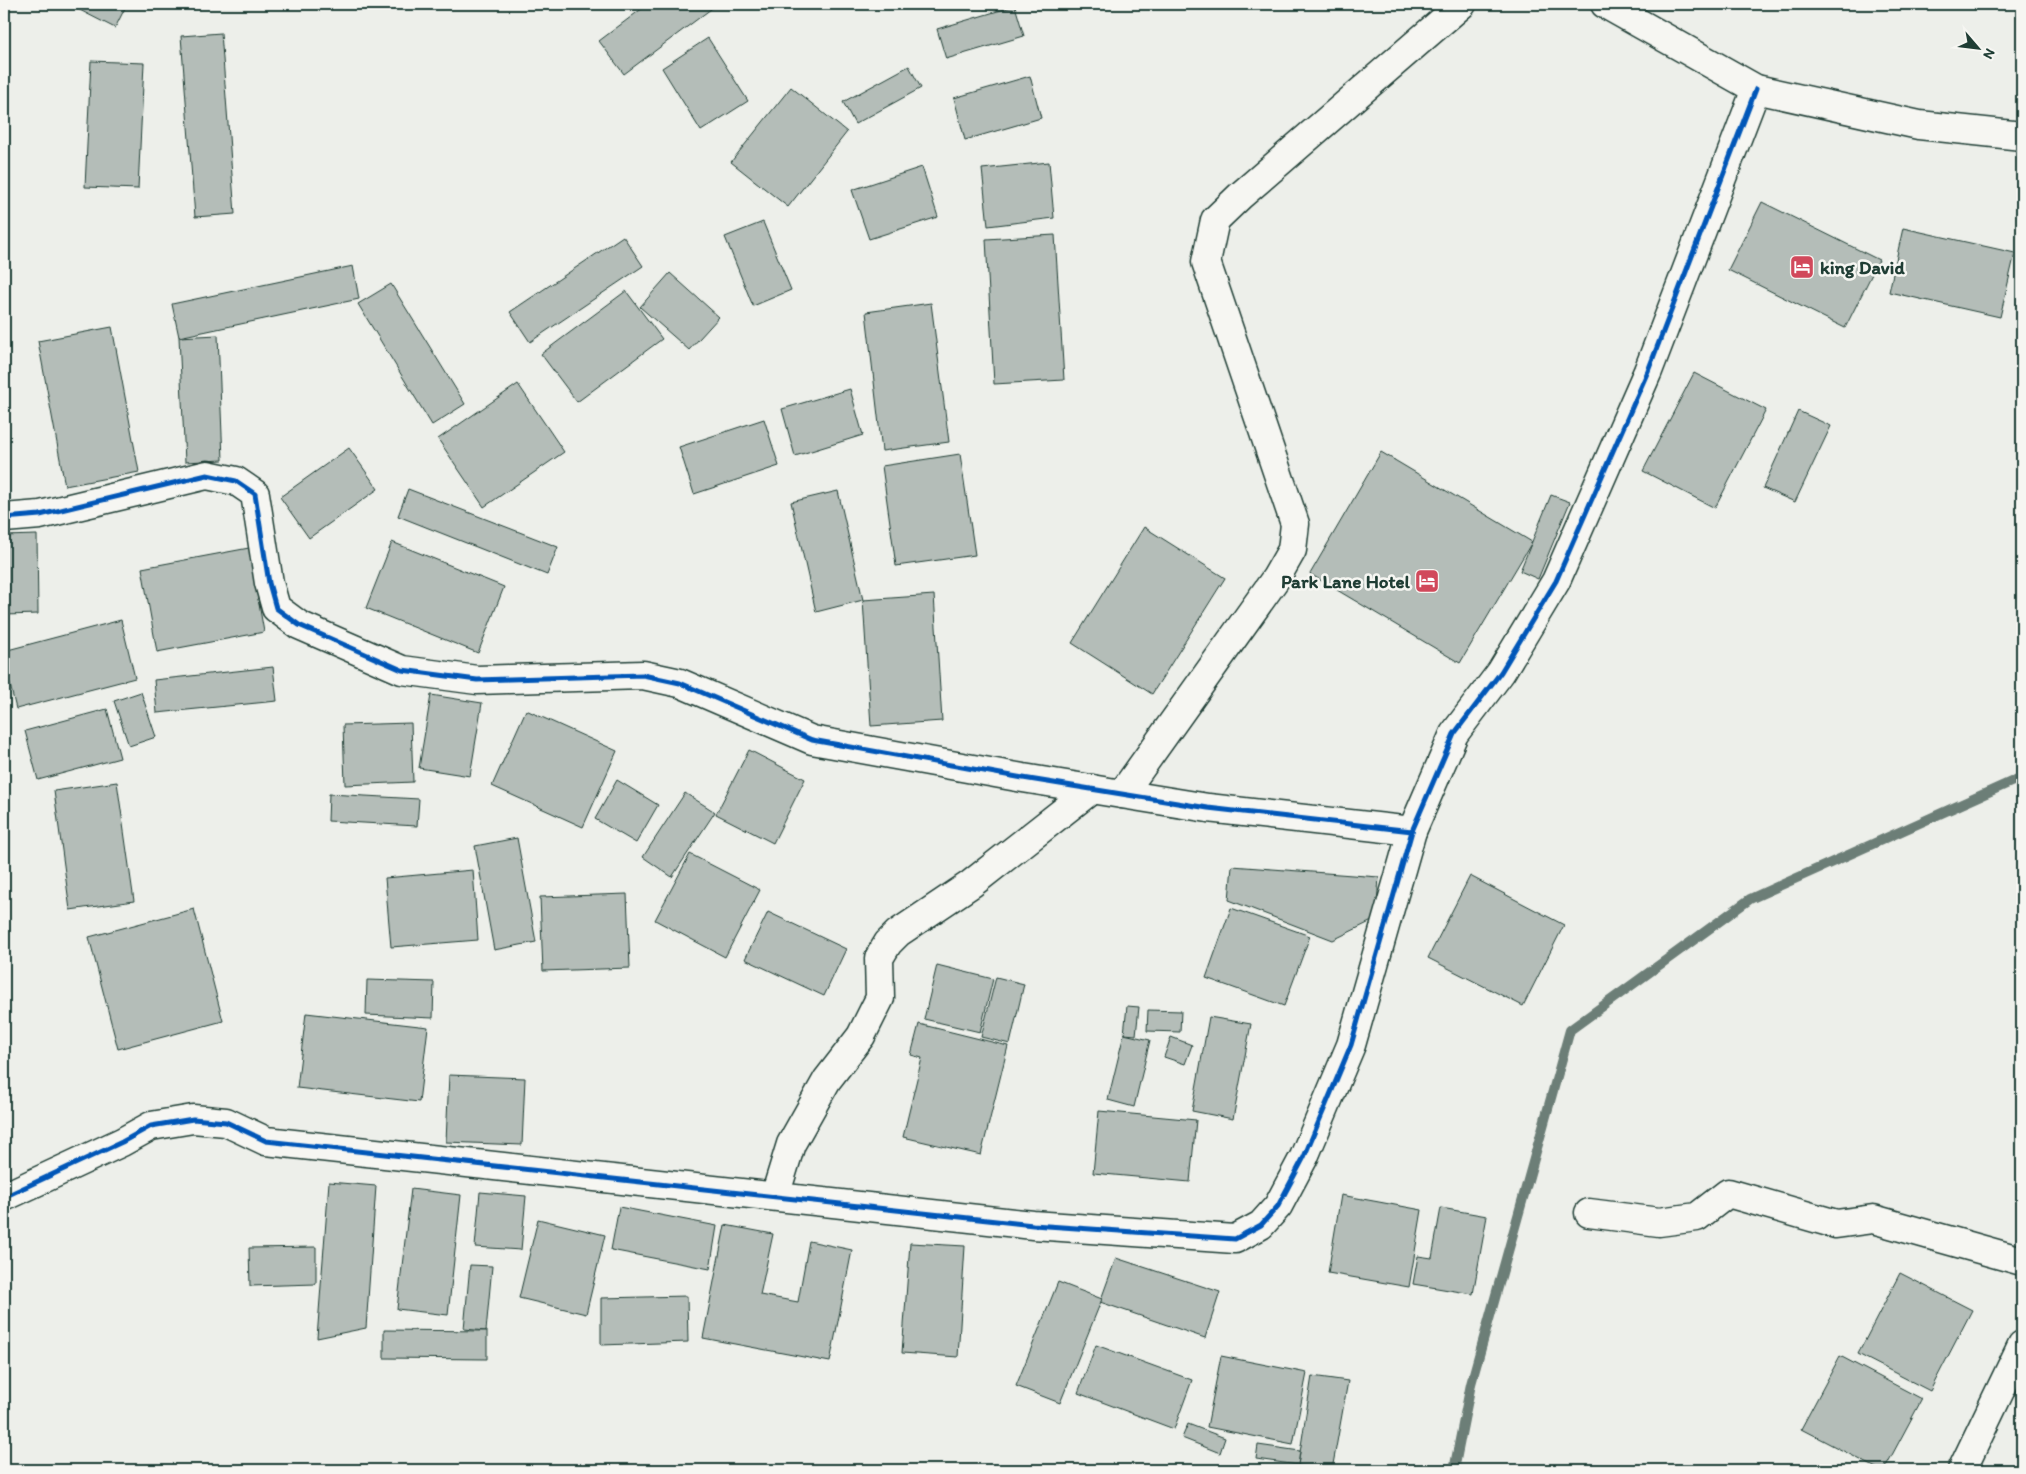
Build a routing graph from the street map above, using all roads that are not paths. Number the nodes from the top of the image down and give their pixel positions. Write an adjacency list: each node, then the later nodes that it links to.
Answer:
1 (1462, 4): 7 (main road)
2 (1605, 4): 3 (main road)
3 (1756, 88): 4 (main road); 8 (main road)
4 (2022, 136)
5 (4, 518): 6 (main road)
6 (1092, 789): 7 (main road); 9 (main road)
7 (1122, 794): 8 (main road)
8 (1412, 831): 9 (main road)
9 (775, 1196): 10 (main road)
10 (4, 1197)
11 (1589, 1213): 12 (main road)
12 (2022, 1261)
13 (2022, 1345): 14 (main road)
14 (1962, 1470)

